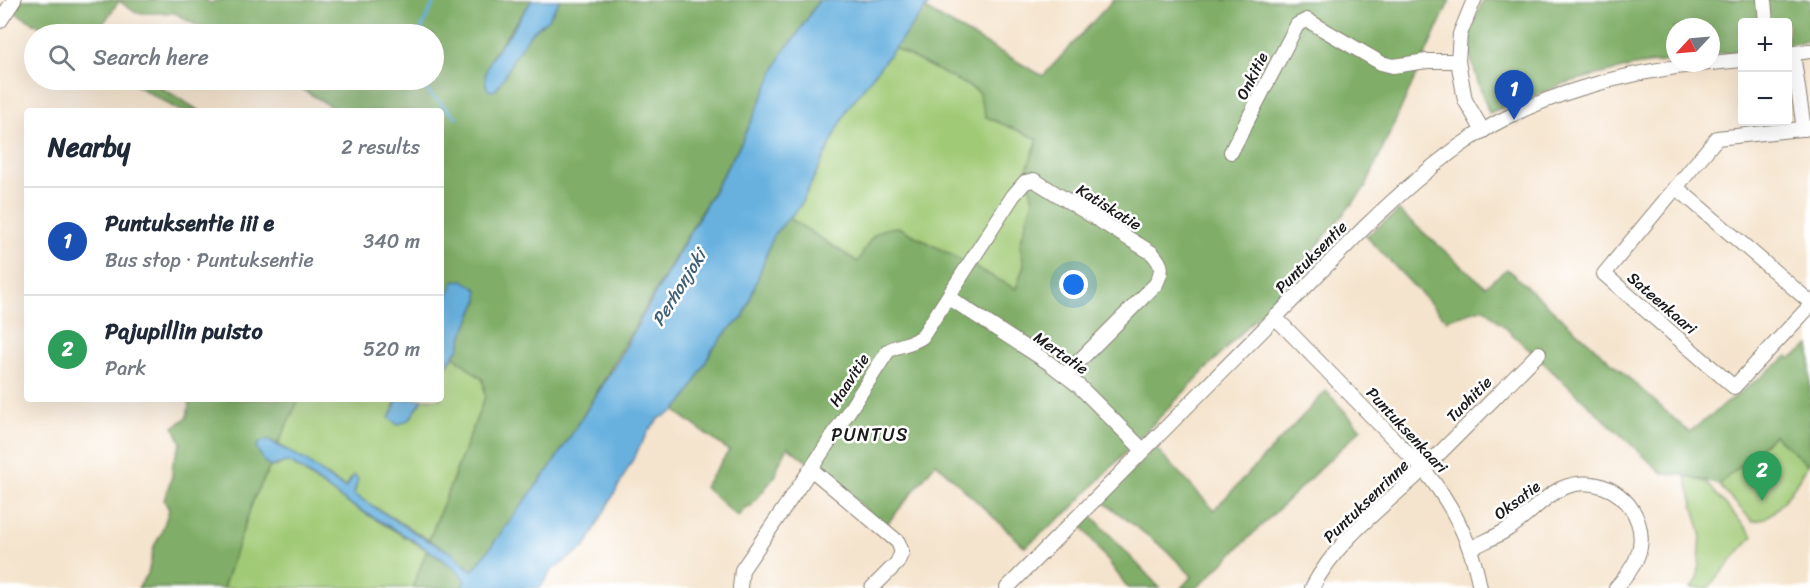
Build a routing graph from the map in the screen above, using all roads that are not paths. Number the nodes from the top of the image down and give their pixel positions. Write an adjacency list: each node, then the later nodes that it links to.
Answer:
1 (14, 0): 5 (street)
2 (1474, 0): 9 (street)
3 (1764, 0): 4 (street)
4 (1766, 18)
5 (0, 21)
6 (1810, 51): 7 (street)
7 (1792, 54)
8 (1738, 60): 10 (street, Puntuksentie)
9 (1458, 61): 14 (street); 15 (street, Onkitie)
10 (1720, 62)
11 (1792, 63): 13 (street, Sateenkaari)
12 (1666, 70): 14 (street, Puntuksentie)
13 (1807, 128): 16 (street, Sateenkaari)
14 (1483, 131): 19 (street, Puntuksentie)
15 (1231, 152)
16 (1676, 187): 18 (street); 18 (street, Sateenkaari)
17 (948, 297): 21 (street, Mertatie); 21 (street, Katiskatie); 23 (street, Haavitie)
18 (1810, 304)
19 (1275, 317): 22 (street, Puntuksentie); 24 (street, Puntuksenkaari)
20 (1539, 353): 24 (street, Tuohitie)
21 (1065, 375): 22 (street, Mertatie)
22 (1143, 450): 28 (street, Puntuksentie)
23 (811, 469): 26 (street, Haavitie); 27 (street)
24 (1423, 469): 25 (street, Puntuksenkaari); 29 (street, Puntuksenrinne)
25 (1470, 549): 30 (street, Puntuksenkaari); 31 (street, Oksatie)
26 (740, 588)
27 (872, 588)
28 (1007, 588)
29 (1312, 588)
30 (1480, 588)
31 (1616, 588)

